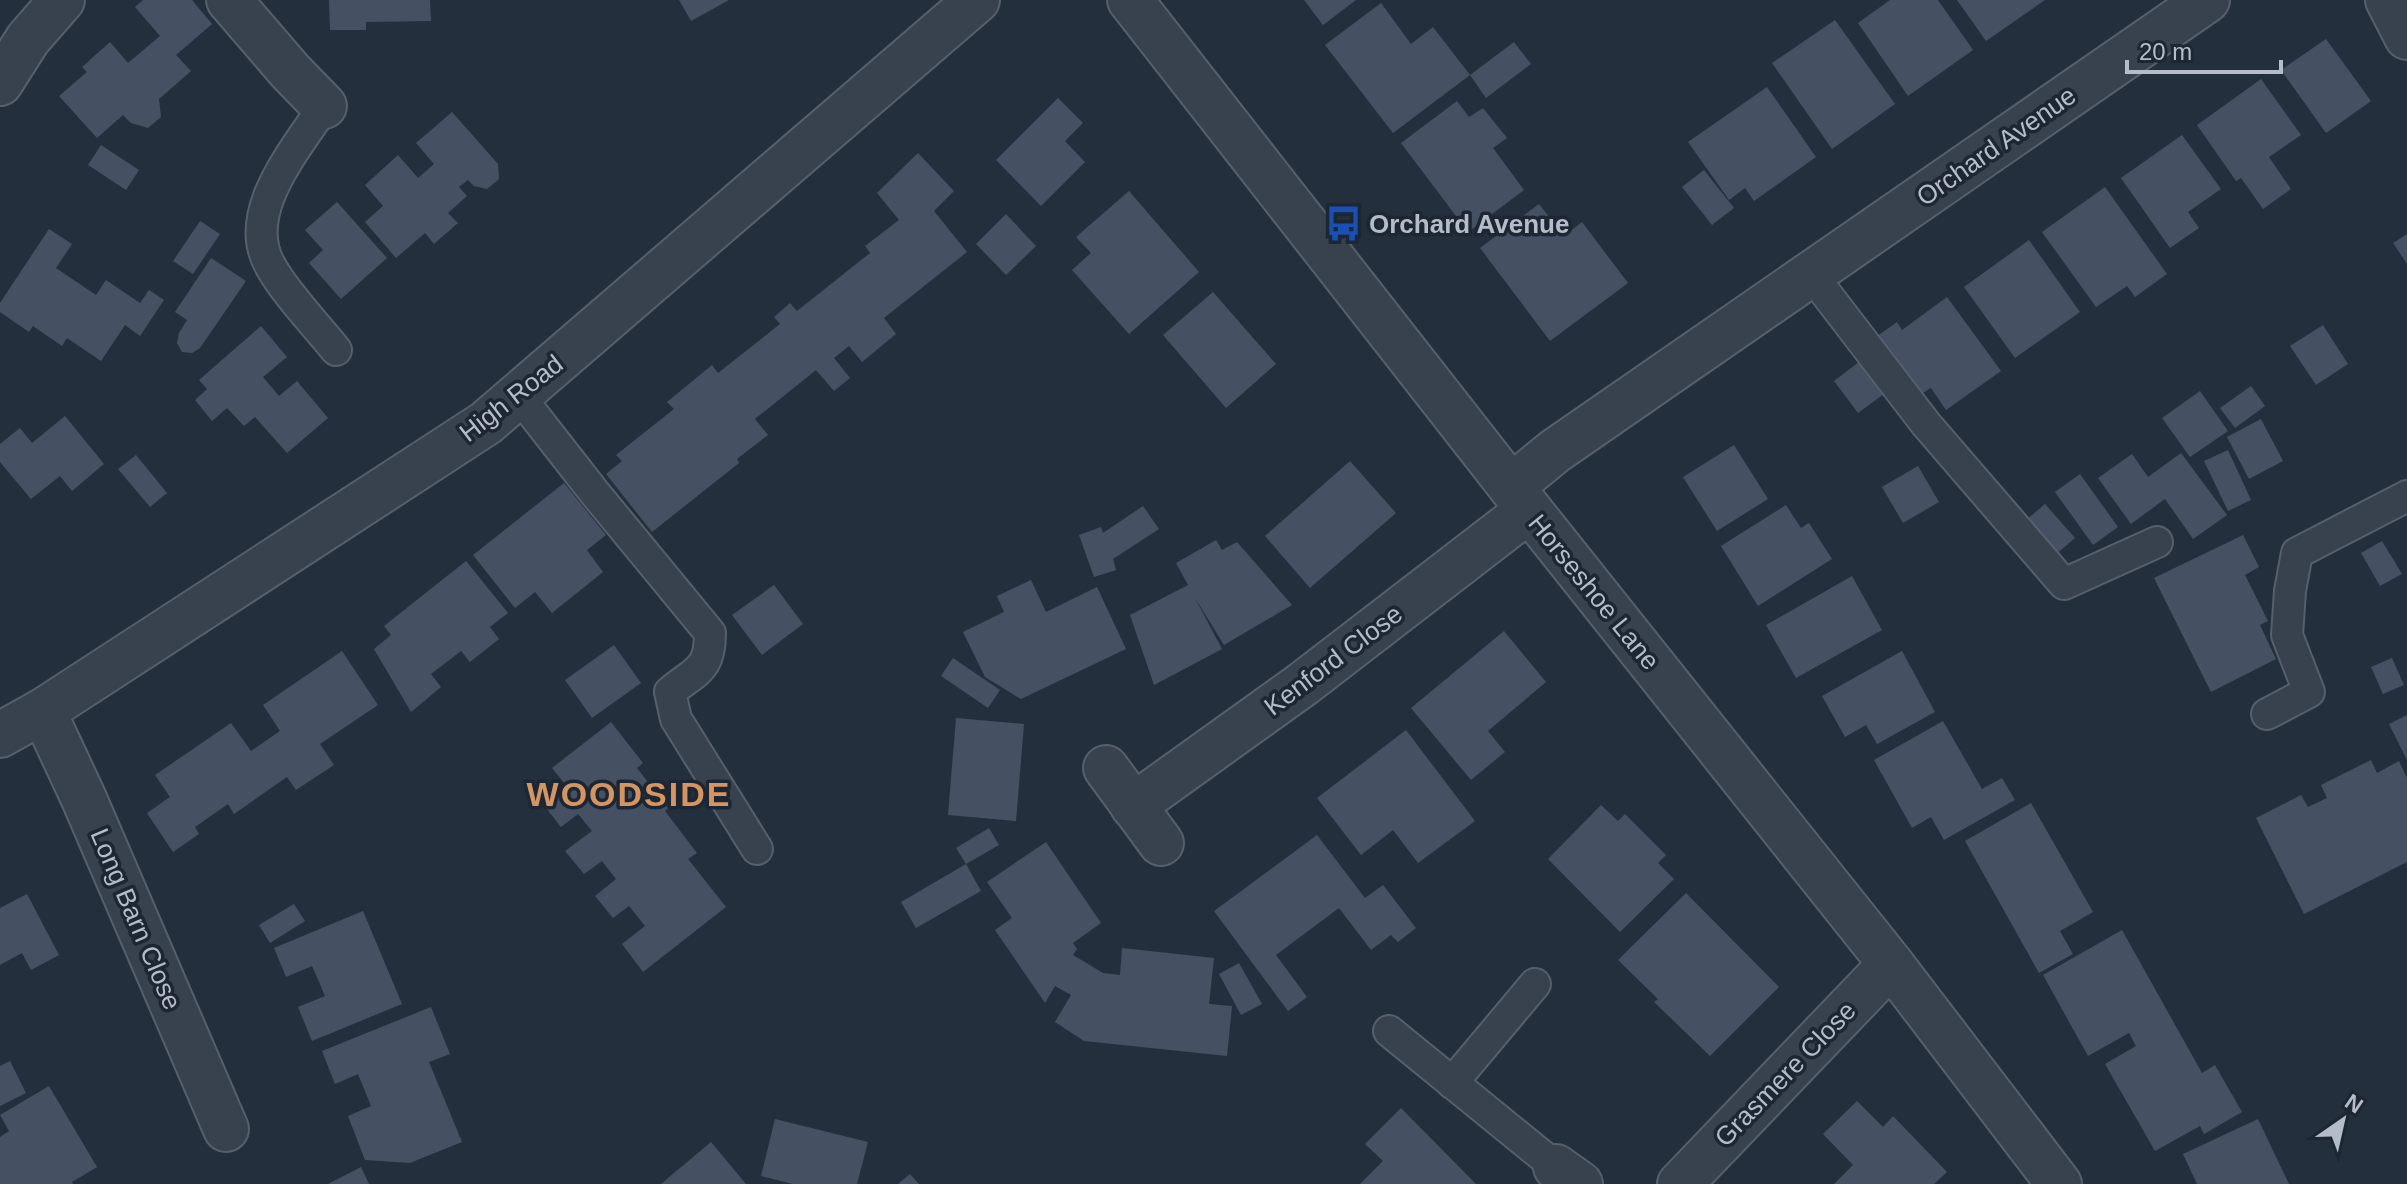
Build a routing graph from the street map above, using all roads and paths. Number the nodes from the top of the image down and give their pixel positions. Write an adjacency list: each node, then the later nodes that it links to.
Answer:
1 (62, 0): 8 (street)
2 (229, 0): 9 (street)
3 (977, 0): 12 (street, High Road)
4 (1130, 0): 14 (street, Horseshoe Lane)
5 (2207, 0): 10 (street, Orchard Avenue)
6 (2388, 0): 7 (street)
7 (2407, 37)
8 (0, 83)
9 (324, 106): 11 (lane)
10 (1811, 274): 14 (street, Orchard Avenue); 15 (lane)
11 (336, 350)
12 (519, 396): 16 (street, High Road); 22 (lane)
13 (2407, 496): 17 (lane)
14 (1520, 499): 20 (street, Kenford Close); 23 (street, Horseshoe Lane)
15 (2157, 542)
16 (43, 711): 18 (street, High Road); 27 (street, Long Barn Close)
17 (2267, 714)
18 (0, 735)
19 (1106, 768): 20 (street)
20 (1133, 806): 21 (street)
21 (1161, 843)
22 (757, 849)
23 (1891, 964): 29 (street, Grasmere Close); 30 (street, Horseshoe Lane)
24 (1535, 984): 26 (lane)
25 (1389, 1031): 26 (lane)
26 (1452, 1083): 28 (lane)
27 (226, 1129)
28 (1568, 1175)
29 (1680, 1184)
30 (2059, 1184)

